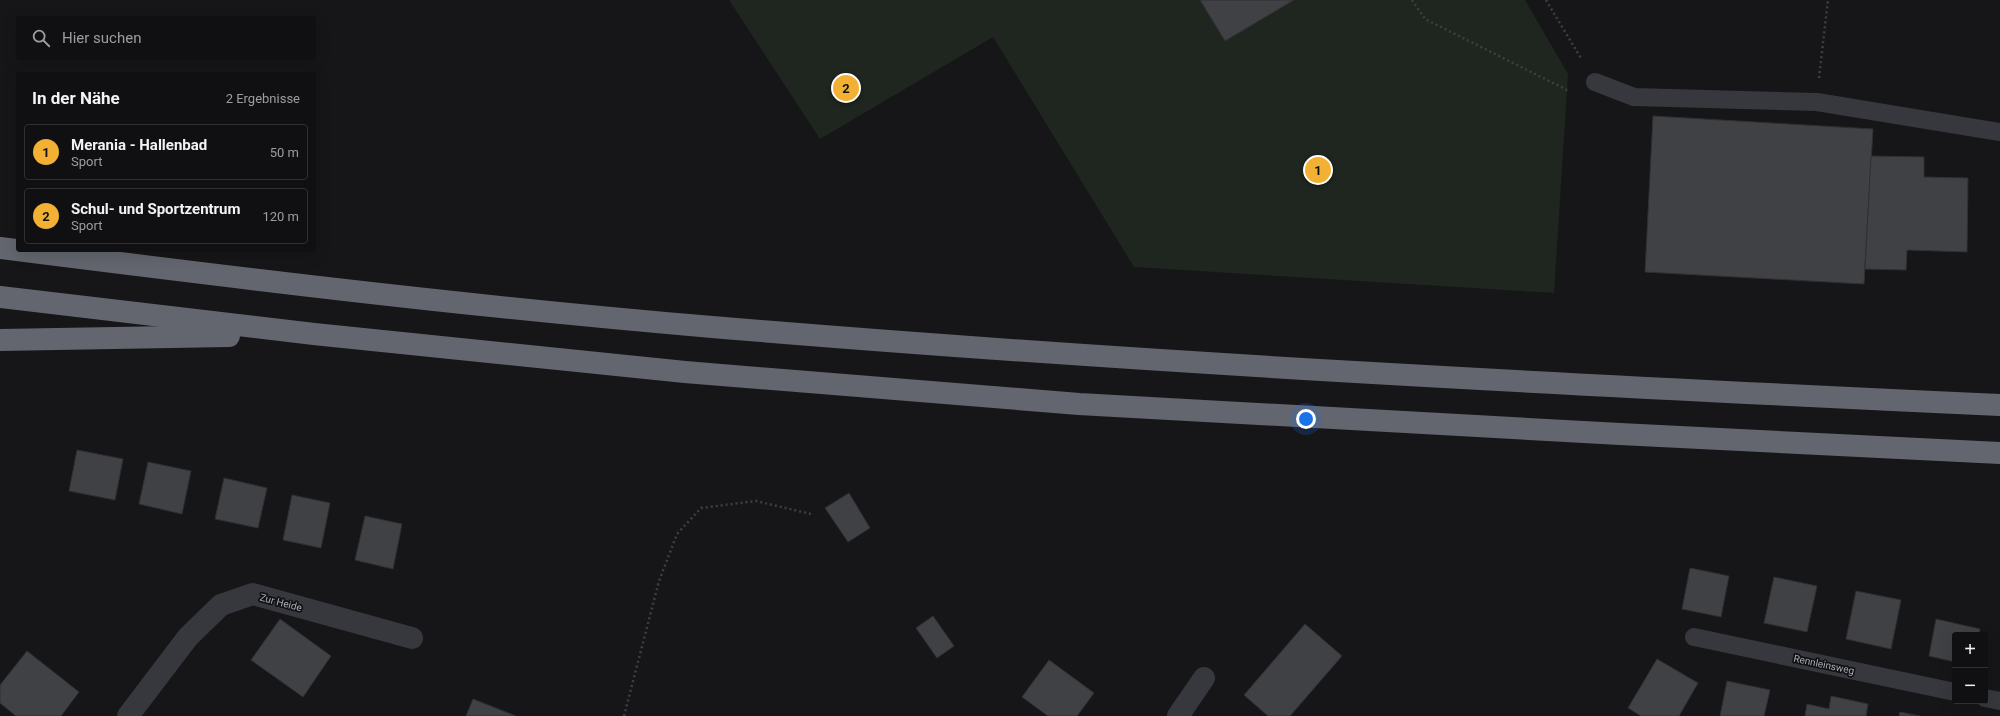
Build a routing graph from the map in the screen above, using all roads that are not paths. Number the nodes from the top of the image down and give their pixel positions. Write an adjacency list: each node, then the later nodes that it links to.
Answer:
1 (1595, 82): 2 (lane)
2 (2000, 132)
3 (0, 248): 4 (highway)
4 (16, 250)
5 (32, 252): 9 (highway)
6 (0, 297): 7 (highway)
7 (314, 334): 8 (highway); 10 (highway)
8 (0, 340)
9 (2000, 405)
10 (2000, 453)
11 (1694, 637): 14 (lane, Rennleinsweg)
12 (412, 638): 17 (street, Zur Heide)
13 (1204, 678): 18 (street)
14 (1952, 691)
15 (1988, 699): 16 (lane)
16 (2000, 701)
17 (128, 716)
18 (1178, 716)

